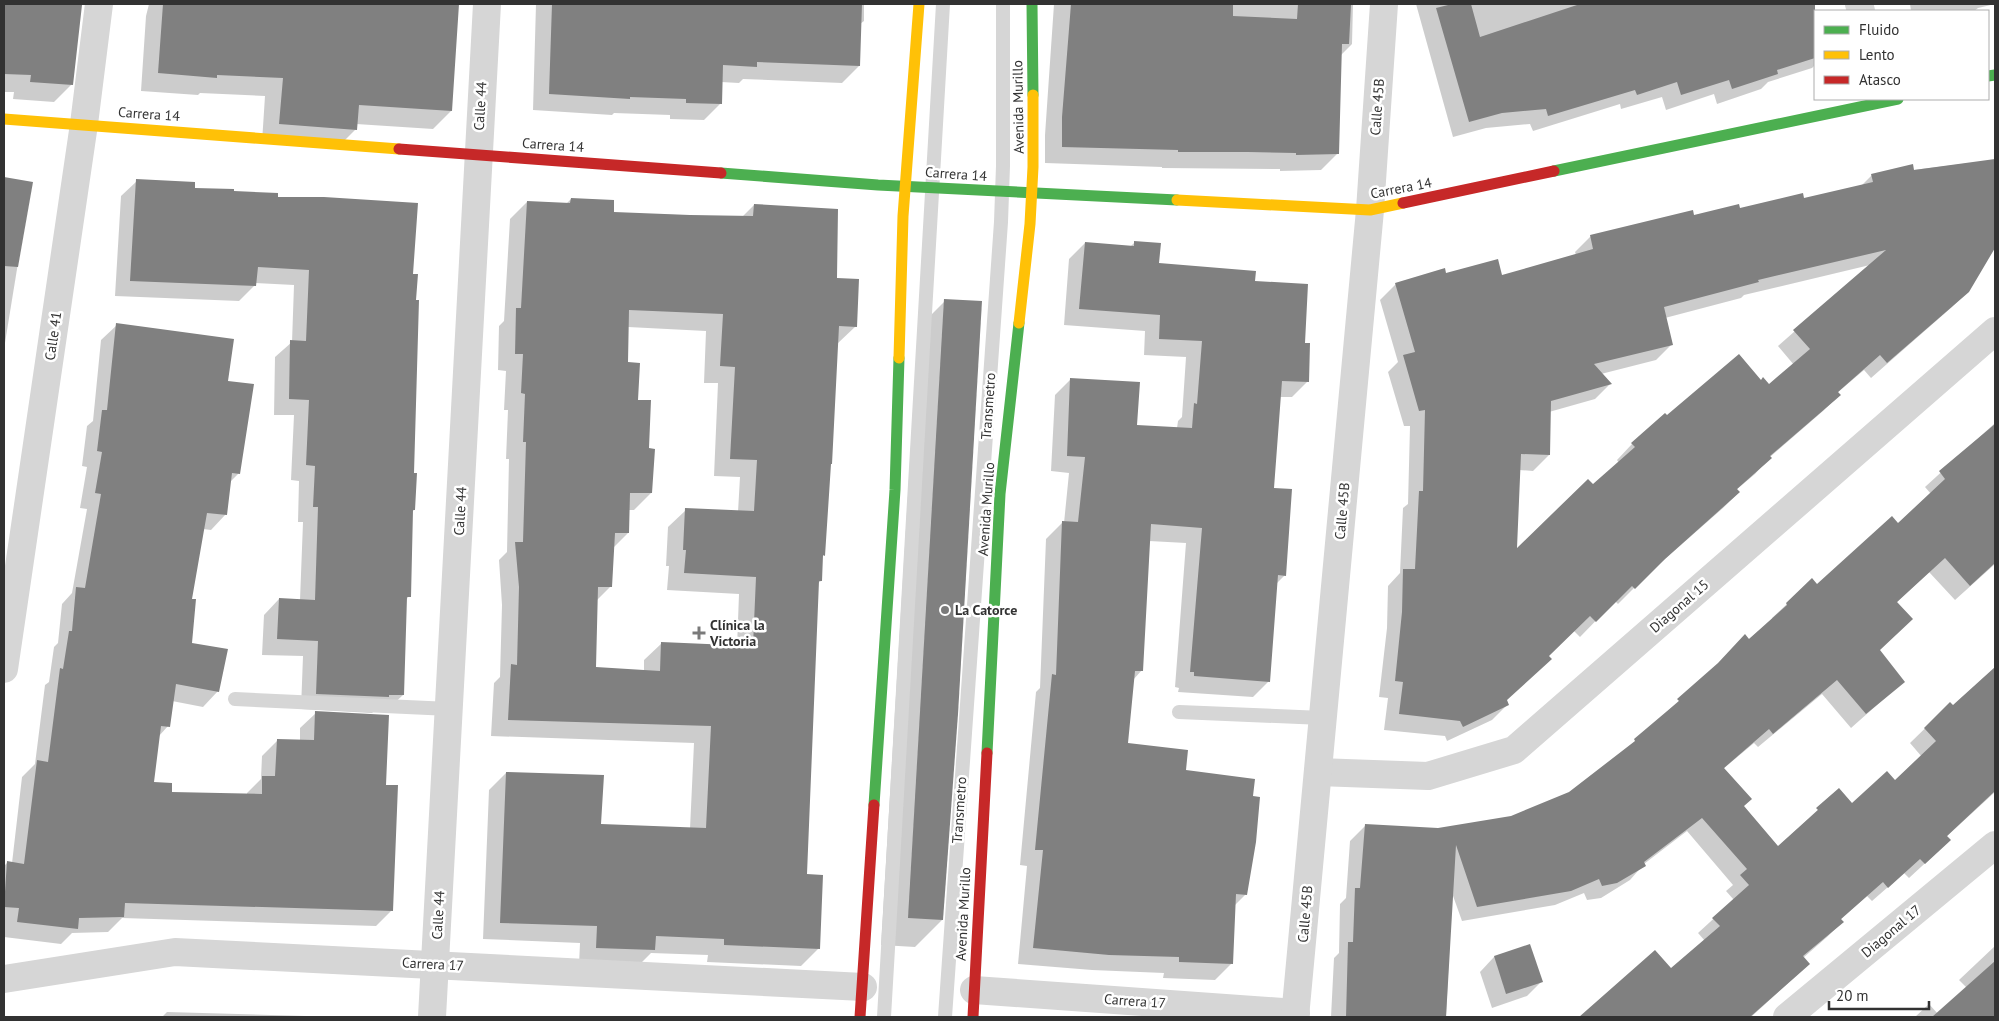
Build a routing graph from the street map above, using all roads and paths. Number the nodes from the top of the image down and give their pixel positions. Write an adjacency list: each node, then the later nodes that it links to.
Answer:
1 (99, 4): 10 (street, Calle 41)
2 (487, 4): 11 (street, Calle 44)
3 (920, 4): 12 (main road)
4 (943, 4): 13 (lane)
5 (1003, 4): 14 (lane, Transmetro)
6 (1032, 4): 15 (main road, Avenida Murillo)
7 (1384, 4): 16 (street, Calle 45B)
8 (1885, 100): 16 (main road, Carrera 14)
9 (4, 119): 10 (main road, Carrera 14)
10 (84, 124): 11 (main road, Carrera 14); 18 (street, Calle 41)
11 (478, 154): 12 (main road, Carrera 14); 20 (street, Calle 44)
12 (905, 186): 13 (main road, Carrera 14); 27 (main road)
13 (930, 188): 14 (main road, Carrera 14); 32 (lane)
14 (1002, 192): 15 (main road, Carrera 14); 33 (lane, Transmetro)
15 (1032, 194): 16 (main road, Carrera 14); 28 (main road, Avenida Murillo)
16 (1370, 210): 22 (street, Calle 45B)
17 (1995, 331): 23 (street, Diagonal 15)
18 (4, 669)
19 (235, 699): 20 (lane)
20 (450, 709): 25 (street, Calle 44)
21 (1179, 712): 22 (lane)
22 (1323, 718): 23 (street, Calle 45B)
23 (1318, 772): 29 (street, Calle 45B)
24 (1995, 845): 35 (street, Diagonal 17)
25 (435, 964): 26 (street, Carrera 17); 27 (street, Carrera 17); 30 (street, Calle 44)
26 (4, 979)
27 (863, 987): 31 (main road)
28 (974, 990): 29 (street, Carrera 17); 34 (main road, Avenida Murillo)
29 (1295, 1015)
30 (432, 1017)
31 (860, 1017)
32 (884, 1017)
33 (945, 1017)
34 (973, 1017)
35 (1787, 1017)

